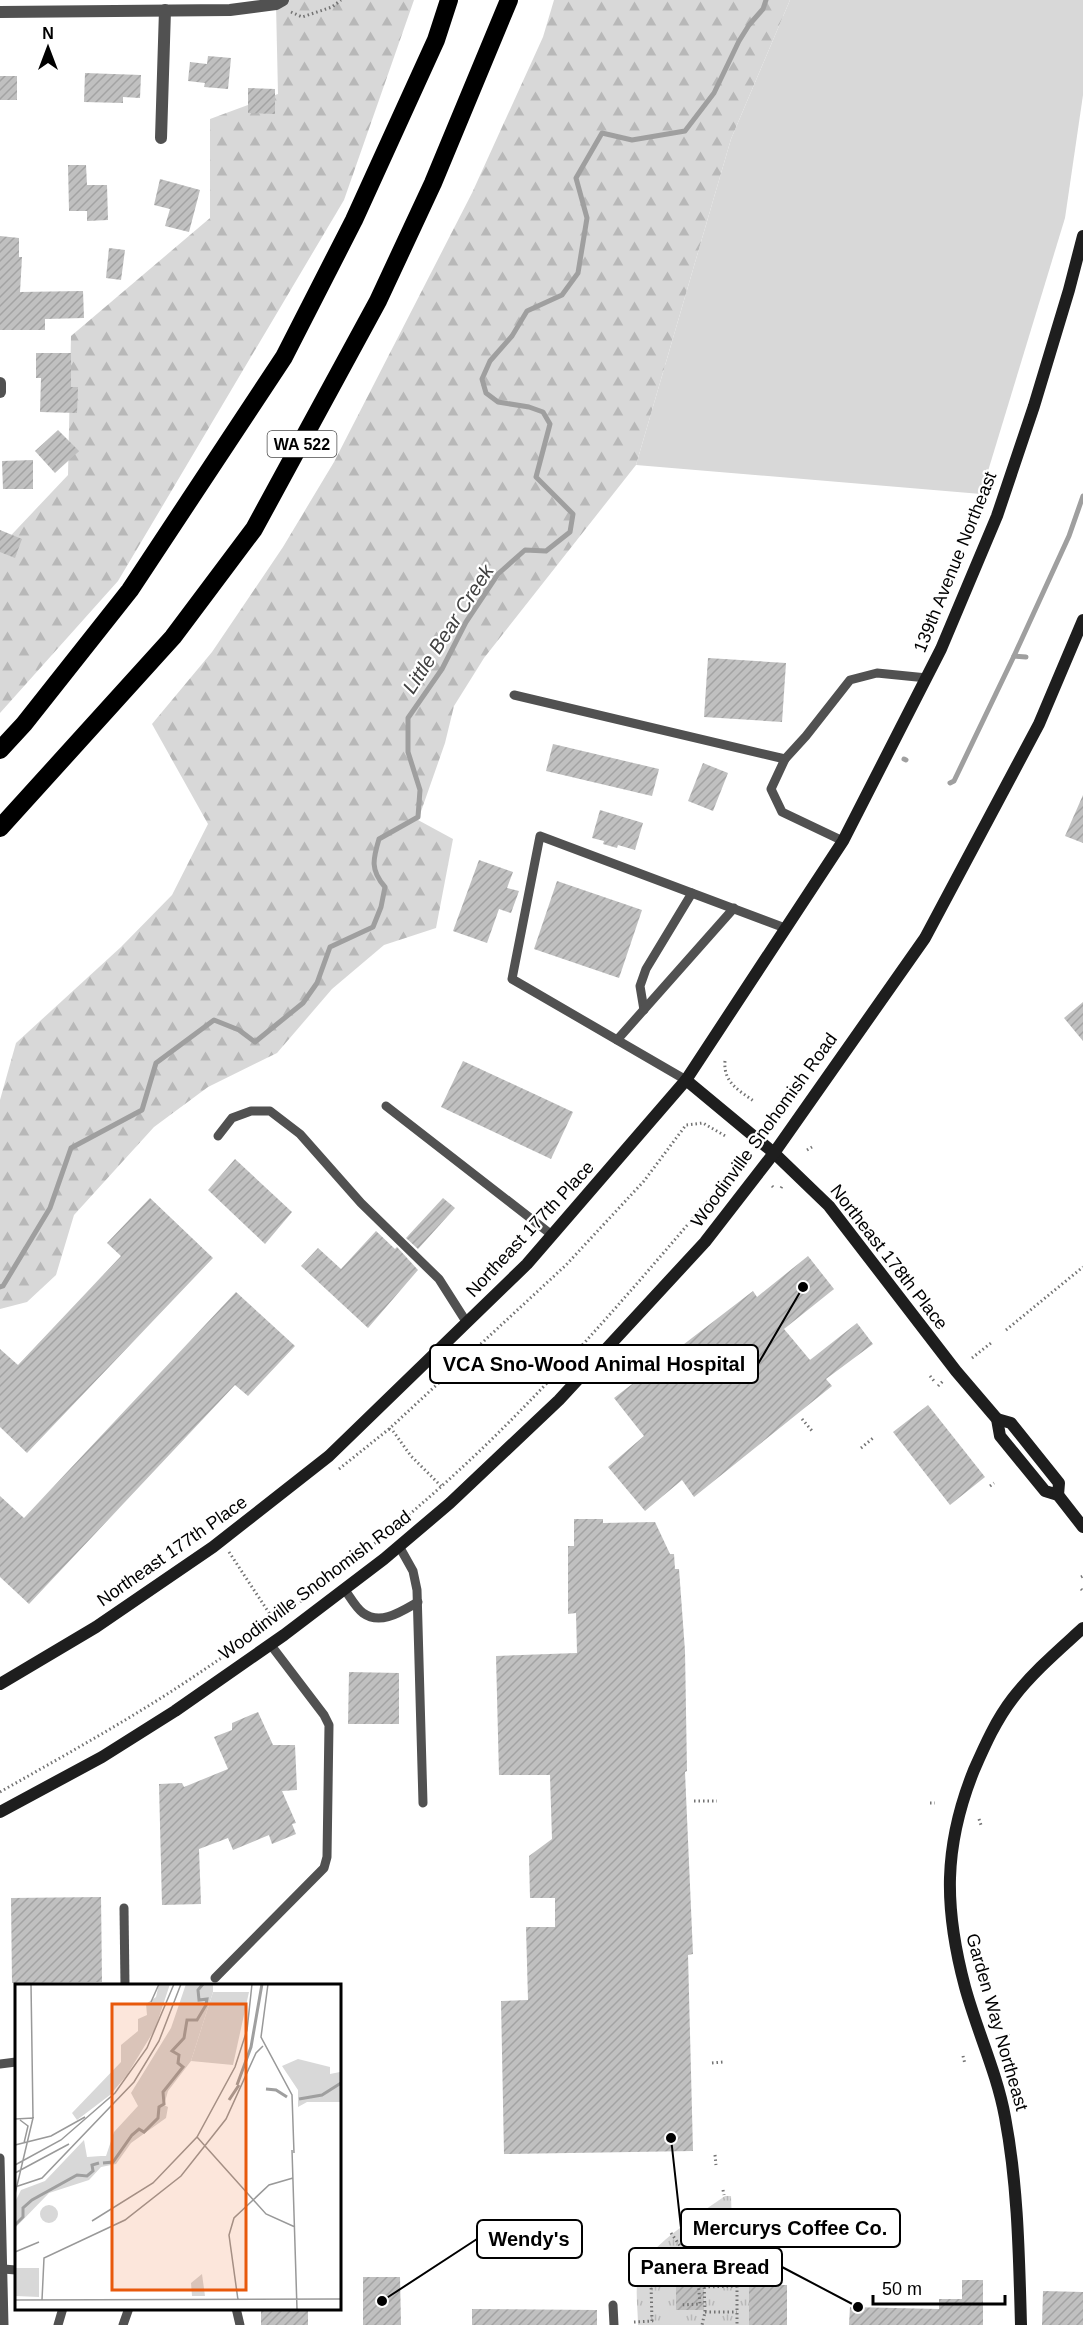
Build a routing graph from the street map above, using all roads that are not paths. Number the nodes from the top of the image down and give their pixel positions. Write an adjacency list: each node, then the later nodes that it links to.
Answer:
1 (449, 0): 14 (highway, WA 522)
2 (508, 0): 18 (highway, WA 522)
3 (280, 2): 5 (street)
4 (37, 6): 5 (street); 6 (street)
5 (165, 10): 7 (street)
6 (0, 12)
7 (161, 138)
8 (1083, 236): 12 (street, 139th Avenue Northeast)
9 (0, 383): 10 (street)
10 (0, 392)
11 (1083, 620): 29 (street, Woodinville Snohomish Road)
12 (927, 678): 17 (lane); 19 (street, 139th Avenue Northeast)
13 (514, 695): 17 (lane)
14 (24, 724): 15 (highway); 16 (highway, WA 522)
15 (0, 742)
16 (0, 750)
17 (784, 759): 19 (lane)
18 (0, 828)
19 (843, 841): 20 (street, 139th Avenue Northeast)
20 (814, 882): 23 (street, Northeast 177th Place)
21 (692, 893): 22 (lane); 24 (lane); 25 (lane)
22 (734, 908): 23 (lane); 24 (lane)
23 (785, 928): 26 (street, Northeast 177th Place)
24 (644, 1010): 25 (lane)
25 (617, 1041): 26 (lane)
26 (686, 1080): 29 (street, Northeast 178th Place); 30 (street, Northeast 177th Place)
27 (386, 1106): 30 (lane)
28 (218, 1136): 31 (lane)
29 (774, 1153): 32 (street, Northeast 178th Place); 33 (street, Woodinville Snohomish Road)
30 (552, 1235): 31 (street, Northeast 177th Place)
31 (467, 1323): 38 (street, Northeast 177th Place)
32 (1083, 1527)
33 (399, 1546): 34 (street, Woodinville Snohomish Road); 35 (lane)
34 (345, 1590): 35 (lane); 37 (street, Woodinville Snohomish Road)
35 (417, 1602): 39 (lane)
36 (1083, 1628): 58 (street, Garden Way Northeast)
37 (270, 1644): 40 (street, Woodinville Snohomish Road); 42 (lane)
38 (0, 1684)
39 (423, 1803)
40 (0, 1812)
41 (124, 1908): 43 (lane)
42 (215, 1978)
43 (125, 1984)
44 (15, 2062): 45 (lane)
45 (0, 2064)
46 (0, 2158): 47 (lane)
47 (3, 2270): 48 (lane); 53 (lane)
48 (15, 2270)
49 (613, 2305): 57 (lane)
50 (62, 2310): 54 (lane)
51 (128, 2310): 55 (lane)
52 (236, 2310): 56 (lane)
53 (4, 2325)
54 (58, 2325)
55 (123, 2325)
56 (240, 2325)
57 (614, 2325)
58 (1021, 2325)

